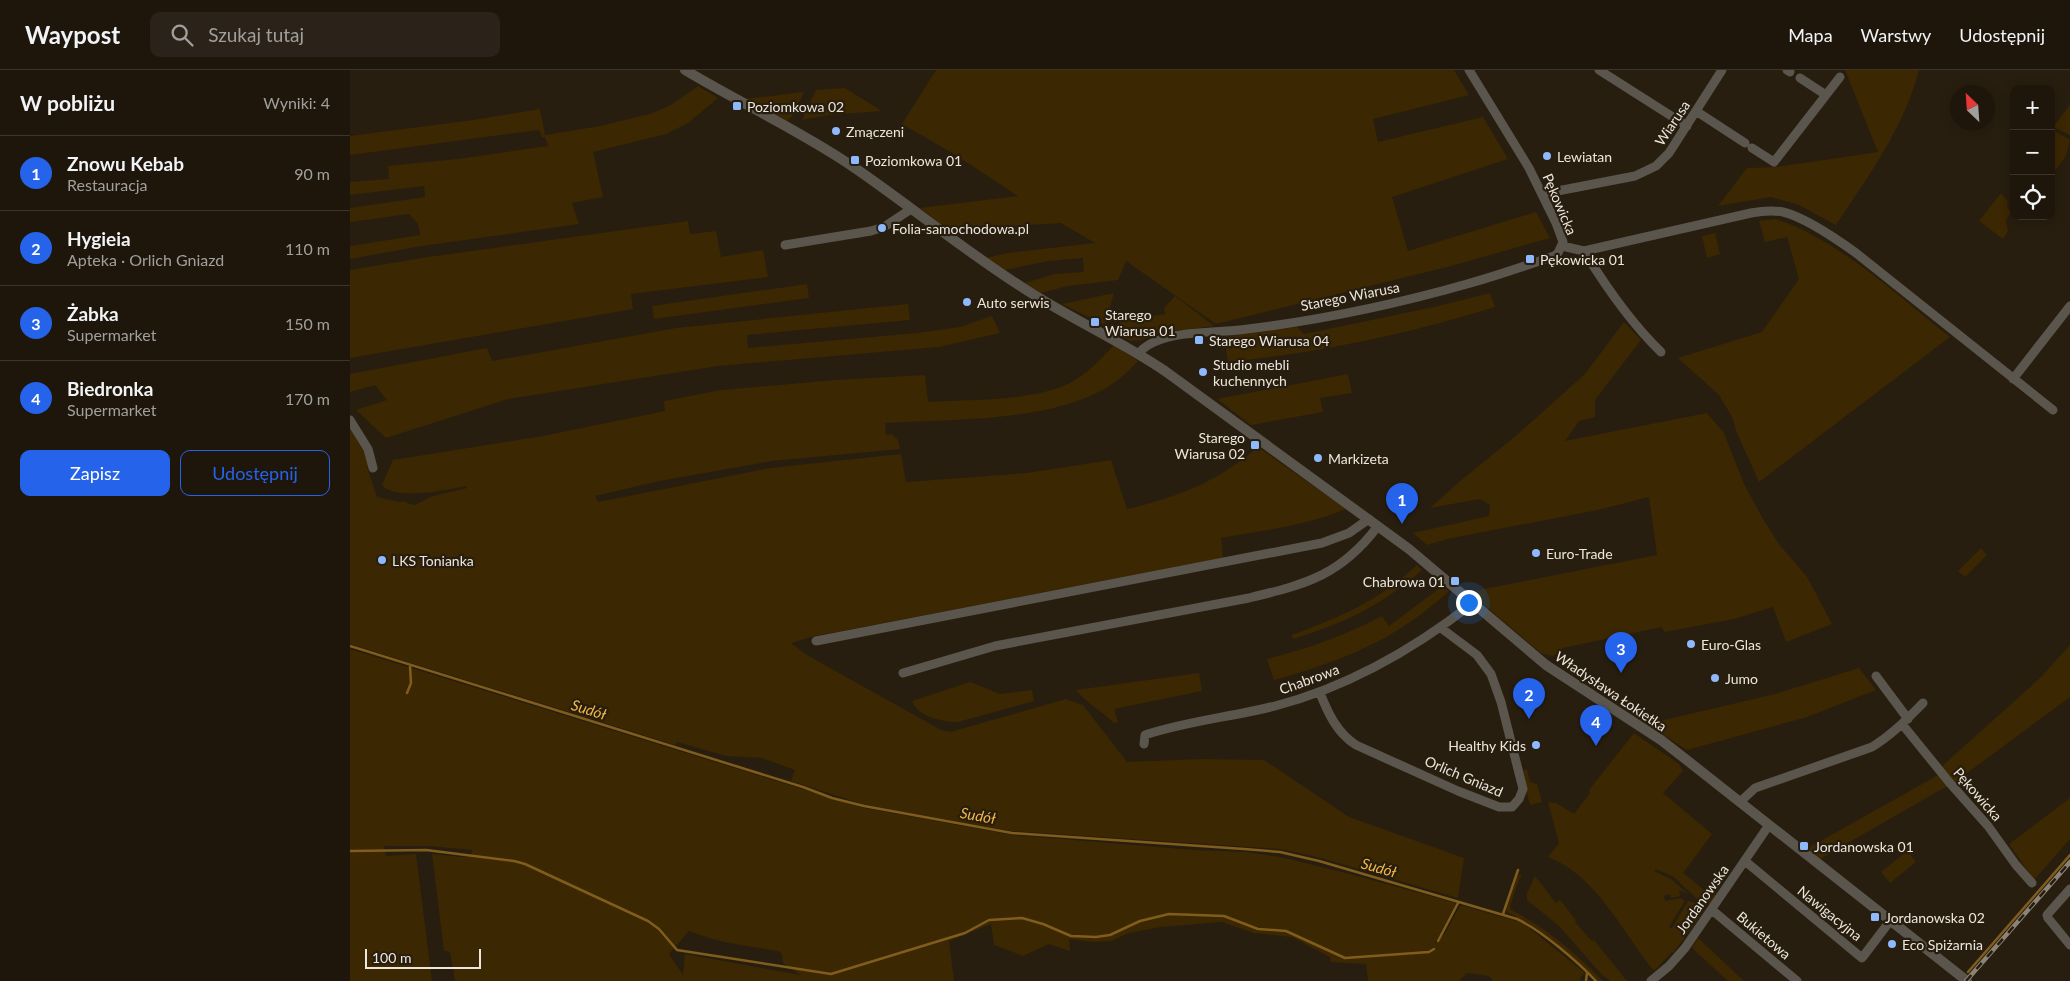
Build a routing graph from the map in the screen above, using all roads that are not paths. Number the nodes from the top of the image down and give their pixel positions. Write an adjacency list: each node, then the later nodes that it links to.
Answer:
1 (685, 70): 11 (street, Władysława Łokietka)
2 (1469, 70): 10 (street, Pękowicka)
3 (1599, 70): 9 (street)
4 (1722, 70): 8 (street, Wiarusa)
5 (1840, 77): 7 (street)
6 (1800, 78): 7 (street)
7 (1826, 95): 8 (street)
8 (1696, 111): 9 (street, Wiarusa)
9 (1687, 126): 10 (street, Wiarusa)
10 (1542, 194): 13 (street, Pękowicka)
11 (911, 209): 12 (street); 17 (street, Władysława Łokietka)
12 (785, 245)
13 (1562, 246): 14 (street, Pękowicka); 17 (street, Starego Wiarusa)
14 (1584, 251): 16 (street, Pękowicka); 18 (street)
15 (2070, 306): 18 (street)
16 (1661, 352)
17 (1139, 353): 22 (street, Władysława Łokietka)
18 (2014, 379): 19 (street)
19 (2053, 410)
20 (350, 420): 21 (street)
21 (373, 468)
22 (1369, 519): 23 (street, Władysława Łokietka); 26 (street)
23 (1378, 526): 24 (street, Władysława Łokietka); 27 (street)
24 (1474, 604): 25 (street, Chabrowa); 33 (street, Władysława Łokietka)
25 (1441, 628): 29 (street, Chabrowa); 29 (street, Orlich Gniazd)
26 (816, 641)
27 (903, 673)
28 (1876, 676): 31 (street, Pękowicka)
29 (1320, 692): 32 (street, Chabrowa)
30 (1923, 703): 31 (street)
31 (1905, 722): 33 (street); 36 (street, Pękowicka)
32 (1144, 744)
33 (1740, 802): 34 (street, Władysława Łokietka)
34 (1769, 825): 35 (street, Jordanowska); 39 (street, Władysława Łokietka)
35 (1745, 861): 38 (street, Jordanowska); 39 (street, Nawigacyjna)
36 (2032, 883)
37 (2070, 889): 40 (street)
38 (1712, 910): 41 (street, Jordanowska); 42 (street, Bukietowa)
39 (1890, 920): 43 (street, Władysława Łokietka)
40 (2070, 945)
41 (1651, 981)
42 (1798, 981)
43 (1967, 981)

